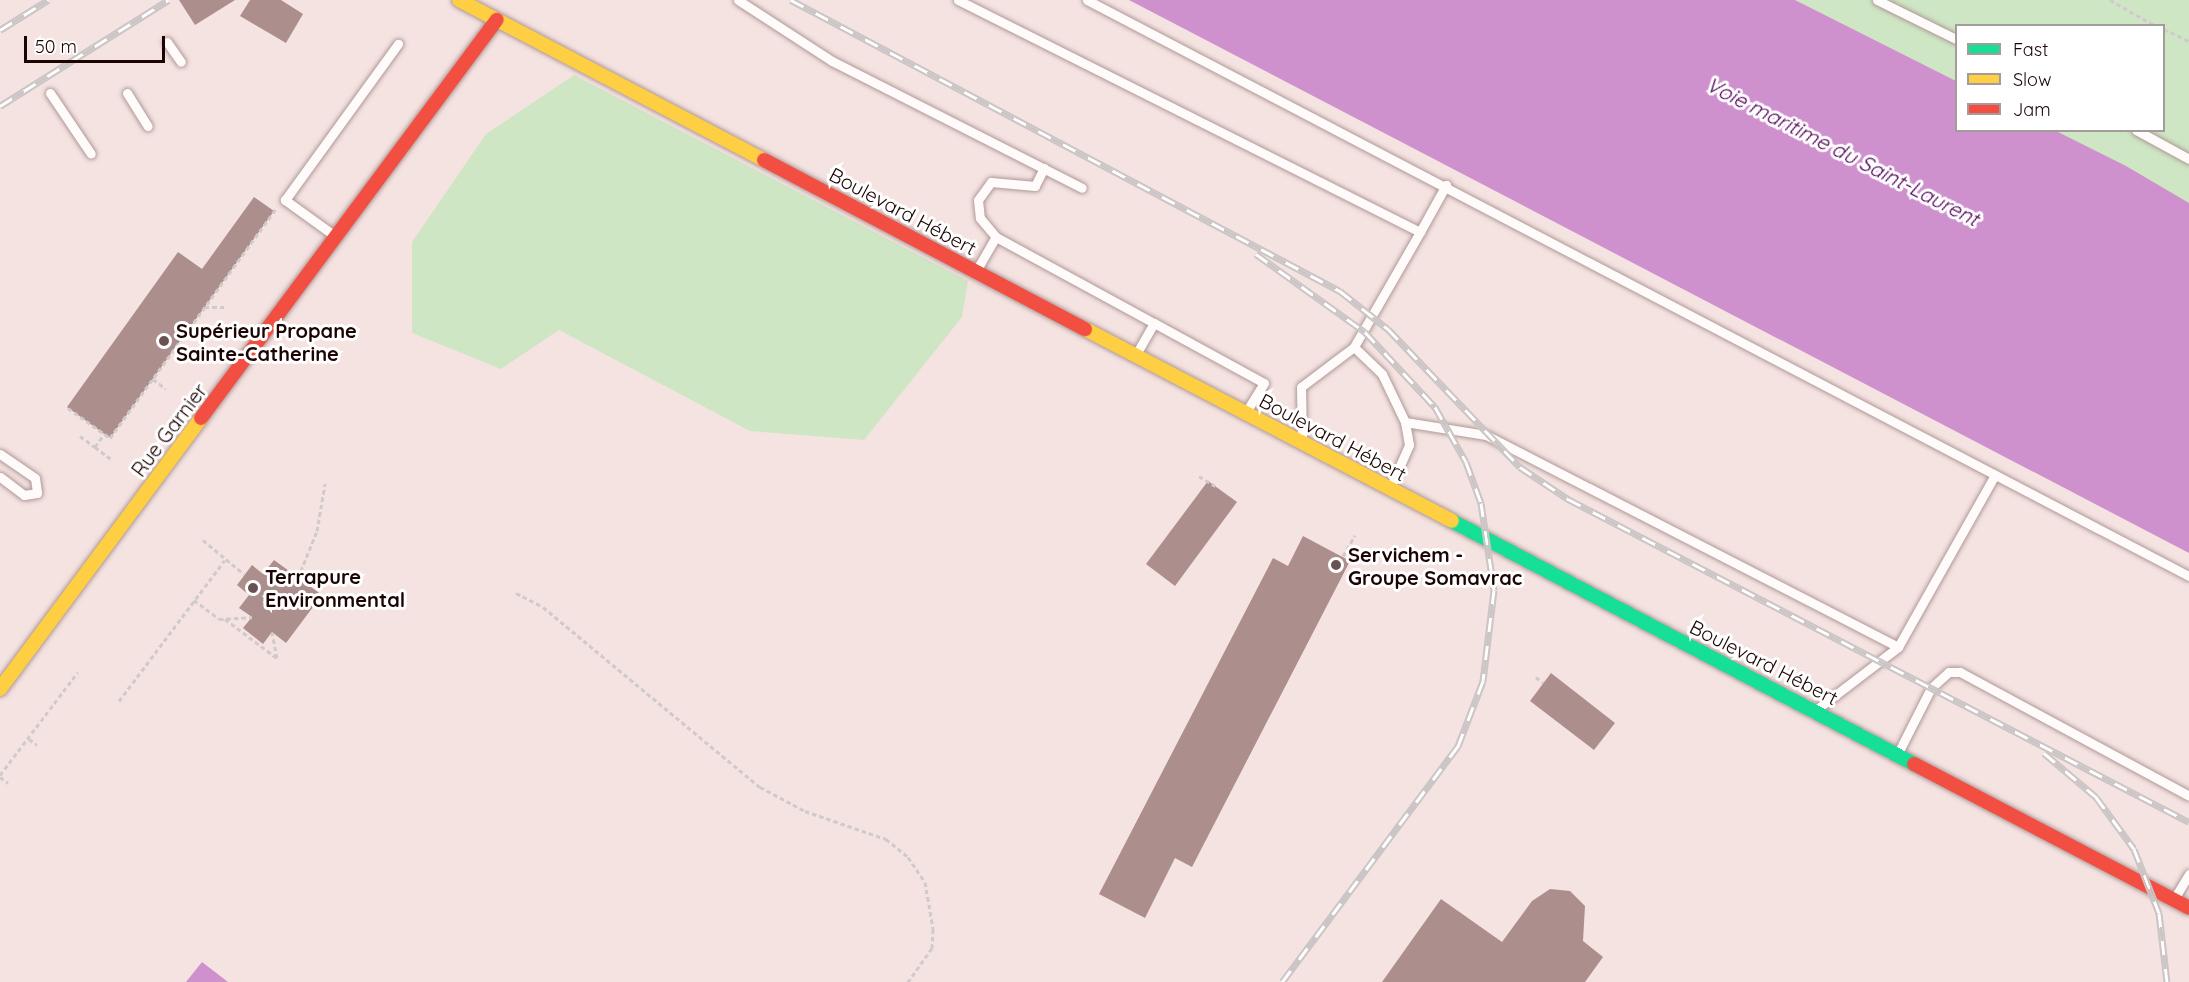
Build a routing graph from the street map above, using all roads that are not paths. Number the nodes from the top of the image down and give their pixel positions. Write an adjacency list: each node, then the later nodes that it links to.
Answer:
1 (459, 0): 6 (street, Boulevard Hébert)
2 (738, 0): 17 (lane)
3 (957, 0): 20 (lane)
4 (1086, 0): 18 (lane)
5 (1877, 0): 7 (lane)
6 (497, 20): 21 (street, Rue Garnier); 23 (street, Boulevard Hébert)
7 (1955, 39)
8 (167, 42): 10 (lane)
9 (398, 44): 21 (lane)
10 (180, 62)
11 (50, 93): 15 (lane)
12 (127, 93): 13 (lane)
13 (148, 126)
14 (2140, 132): 16 (lane)
15 (91, 154)
16 (2189, 159)
17 (1044, 168): 19 (lane); 22 (lane)
18 (1446, 185): 20 (lane); 31 (lane)
19 (1082, 188)
20 (1420, 232): 25 (lane)
21 (337, 237): 38 (street, Rue Garnier)
22 (996, 237): 23 (lane); 24 (lane)
23 (975, 271): 26 (street, Boulevard Hébert)
24 (1154, 323): 26 (lane); 27 (lane)
25 (1354, 347): 28 (lane); 29 (lane)
26 (1135, 355): 27 (street, Boulevard Hébert)
27 (1245, 413): 29 (street, Boulevard Hébert)
28 (1405, 422): 35 (lane); 37 (lane)
29 (1302, 442): 35 (street, Boulevard Hébert)
30 (0, 453): 34 (lane)
31 (1995, 475): 36 (lane); 37 (lane)
32 (0, 477): 34 (lane)
33 (0, 483): 34 (lane)
34 (11, 486)
35 (1390, 488): 39 (street, Boulevard Hébert)
36 (2189, 576)
37 (1898, 647): 39 (lane)
38 (0, 688)
39 (1815, 710): 40 (street, Boulevard Hébert)
40 (1898, 753): 41 (lane); 43 (street, Boulevard Hébert)
41 (2189, 796)
42 (2189, 874): 43 (lane)
43 (2174, 899): 44 (street, Boulevard Hébert)
44 (2189, 908)

